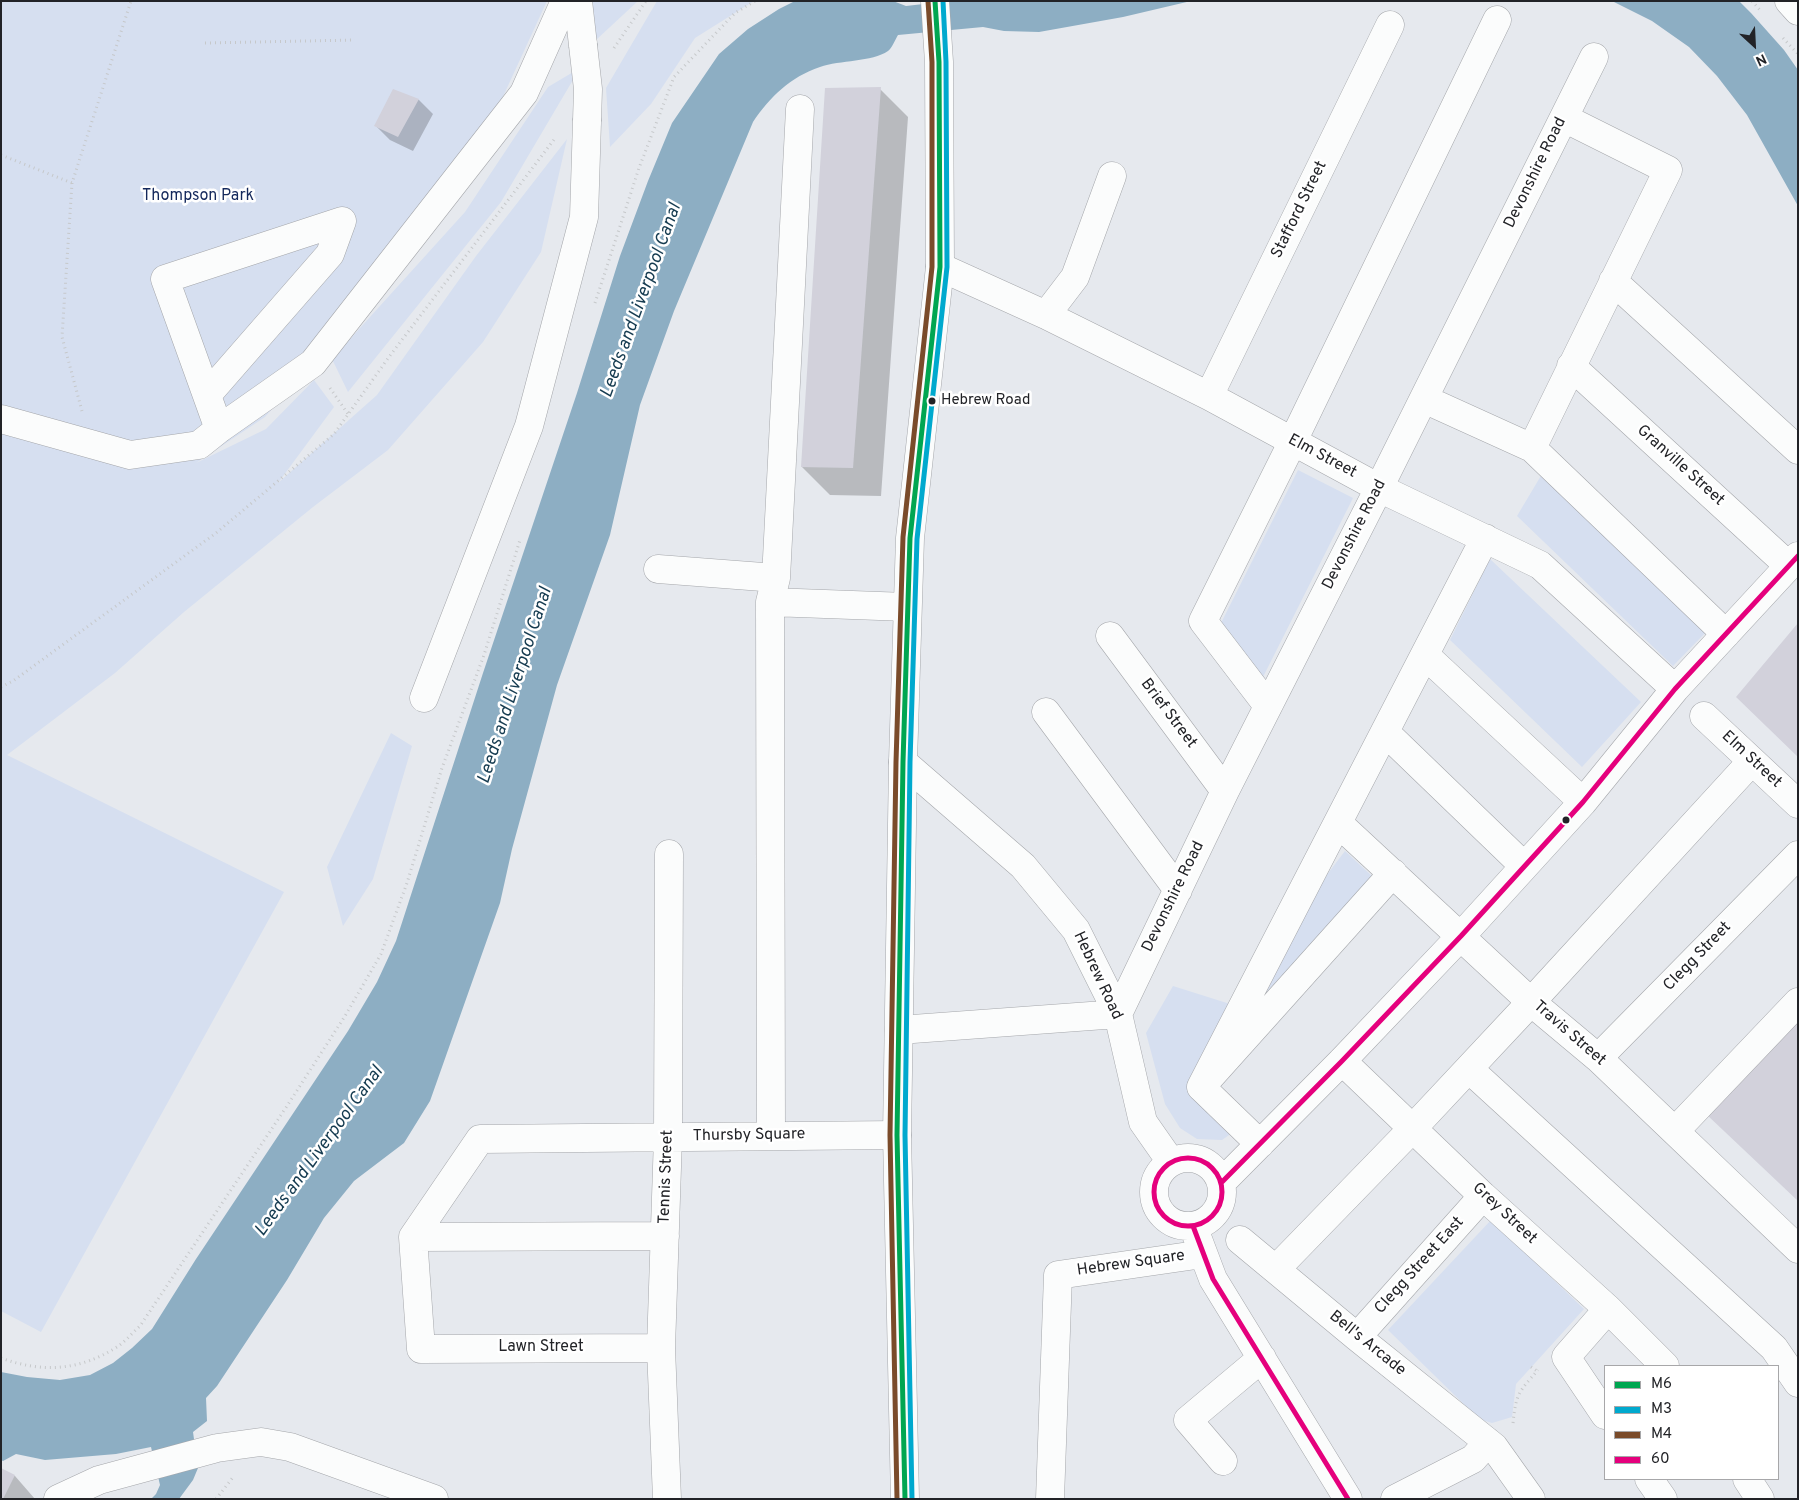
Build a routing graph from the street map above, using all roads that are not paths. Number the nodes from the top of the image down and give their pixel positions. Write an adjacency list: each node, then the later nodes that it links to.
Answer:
1 (565, 1): 20 (street)
2 (578, 1): 34 (street, bridge)
3 (935, 1): 12 (street)
4 (1789, 1): 5 (street)
5 (1798, 11)
6 (1497, 20): 21 (street)
7 (1390, 25): 17 (street, Stafford Street)
8 (1594, 57): 10 (street, Devonshire Road)
9 (800, 109): 28 (street)
10 (1564, 118): 13 (street); 18 (street, Devonshire Road)
11 (1112, 176): 14 (street)
12 (940, 267): 14 (street, Elm Street); 29 (street)
13 (1613, 281): 15 (street); 23 (street)
14 (1046, 315): 17 (street, Elm Street)
15 (1571, 366): 22 (street); 26 (street, Granville Street)
16 (206, 395): 16 (street); 20 (street)
17 (1209, 396): 21 (street, Elm Street)
18 (1424, 399): 22 (street); 24 (street, Devonshire Road)
19 (1, 419): 20 (street)
20 (218, 428)
21 (1293, 441): 24 (street, Elm Street); 35 (street)
22 (1532, 448): 30 (street)
23 (1798, 450)
24 (1380, 488): 25 (street, Elm Street); 35 (street, Devonshire Road)
25 (1485, 538): 32 (street); 33 (street, Elm Street)
26 (1793, 561): 30 (street)
27 (658, 570): 28 (street)
28 (773, 590): 29 (street); 62 (street)
29 (907, 608): 40 (street)
30 (1726, 634): 33 (street)
31 (1110, 636): 41 (street, Brief Street)
32 (1425, 655): 38 (street); 42 (street)
33 (1675, 689): 42 (street)
34 (424, 698)
35 (1268, 706): 41 (street, Devonshire Road)
36 (1046, 712): 49 (street)
37 (1704, 716): 39 (street, Elm Street)
38 (1385, 732): 44 (street); 47 (street)
39 (1752, 761): 43 (street, Elm Street); 51 (street)
40 (903, 762): 53 (street, Hebrew Road); 54 (street)
41 (1225, 791): 49 (street, Devonshire Road)
42 (1583, 802): 47 (street)
43 (1798, 804)
44 (1338, 823): 48 (street, Travis Street); 58 (street)
45 (669, 854): 63 (street, Tennis Street)
46 (1798, 855): 55 (street, Clegg Street)
47 (1524, 866): 50 (street)
48 (1393, 873): 50 (street, Travis Street); 58 (street)
49 (1178, 890): 53 (street, Devonshire Road)
50 (1461, 936): 51 (street, Travis Street); 56 (street)
51 (1531, 1002): 55 (street, Travis Street); 57 (street)
52 (1798, 1002): 60 (street)
53 (1118, 1014): 54 (street); 65 (street, Hebrew Road)
54 (899, 1030): 61 (street)
55 (1598, 1058): 60 (street, Travis Street)
56 (1342, 1061): 59 (street, Grey Street); 64 (street)
57 (1469, 1069): 59 (street); 80 (street)
58 (1201, 1087): 64 (street)
59 (1413, 1128): 67 (street, Grey Street); 74 (street)
60 (1674, 1131): 72 (street, Travis Street)
61 (897, 1135): 62 (street, Thursby Square); 89 (street)
62 (771, 1136): 63 (street, Thursby Square)
63 (668, 1137): 69 (street, Thursby Square); 70 (street, Tennis Street)
64 (1260, 1144): 66 (street)
65 (1171, 1162): 66 (street); 68 (street)
66 (1221, 1183): 68 (street)
67 (1484, 1196): 75 (street, Grey Street); 76 (street, Clegg Street East)
68 (1193, 1226): 73 (street)
69 (413, 1236): 70 (street); 77 (street, Lawn Street)
70 (665, 1236): 77 (street, Tennis Street)
71 (1240, 1240): 74 (street, Bell's Arcade)
72 (1798, 1249)
73 (1203, 1254): 78 (street); 90 (street, Hebrew Square)
74 (1276, 1269): 76 (street, Bell's Arcade)
75 (1608, 1309): 79 (street, Grey Street); 81 (street)
76 (1357, 1337): 82 (street, Bell's Arcade)
77 (662, 1348): 88 (street, Tennis Street)
78 (1262, 1358): 83 (street); 91 (street)
79 (1664, 1365)
80 (1798, 1383)
81 (1604, 1414)
82 (1491, 1444): 92 (street); 93 (street, Bell's Arcade)
83 (1223, 1461)
84 (1650, 1480): 94 (street)
85 (1748, 1480): 95 (street)
86 (58, 1499): 87 (street)
87 (434, 1499)
88 (667, 1499)
89 (905, 1499)
90 (1050, 1499)
91 (1348, 1499)
92 (1394, 1499)
93 (1531, 1499)
94 (1663, 1499)
95 (1760, 1499)

